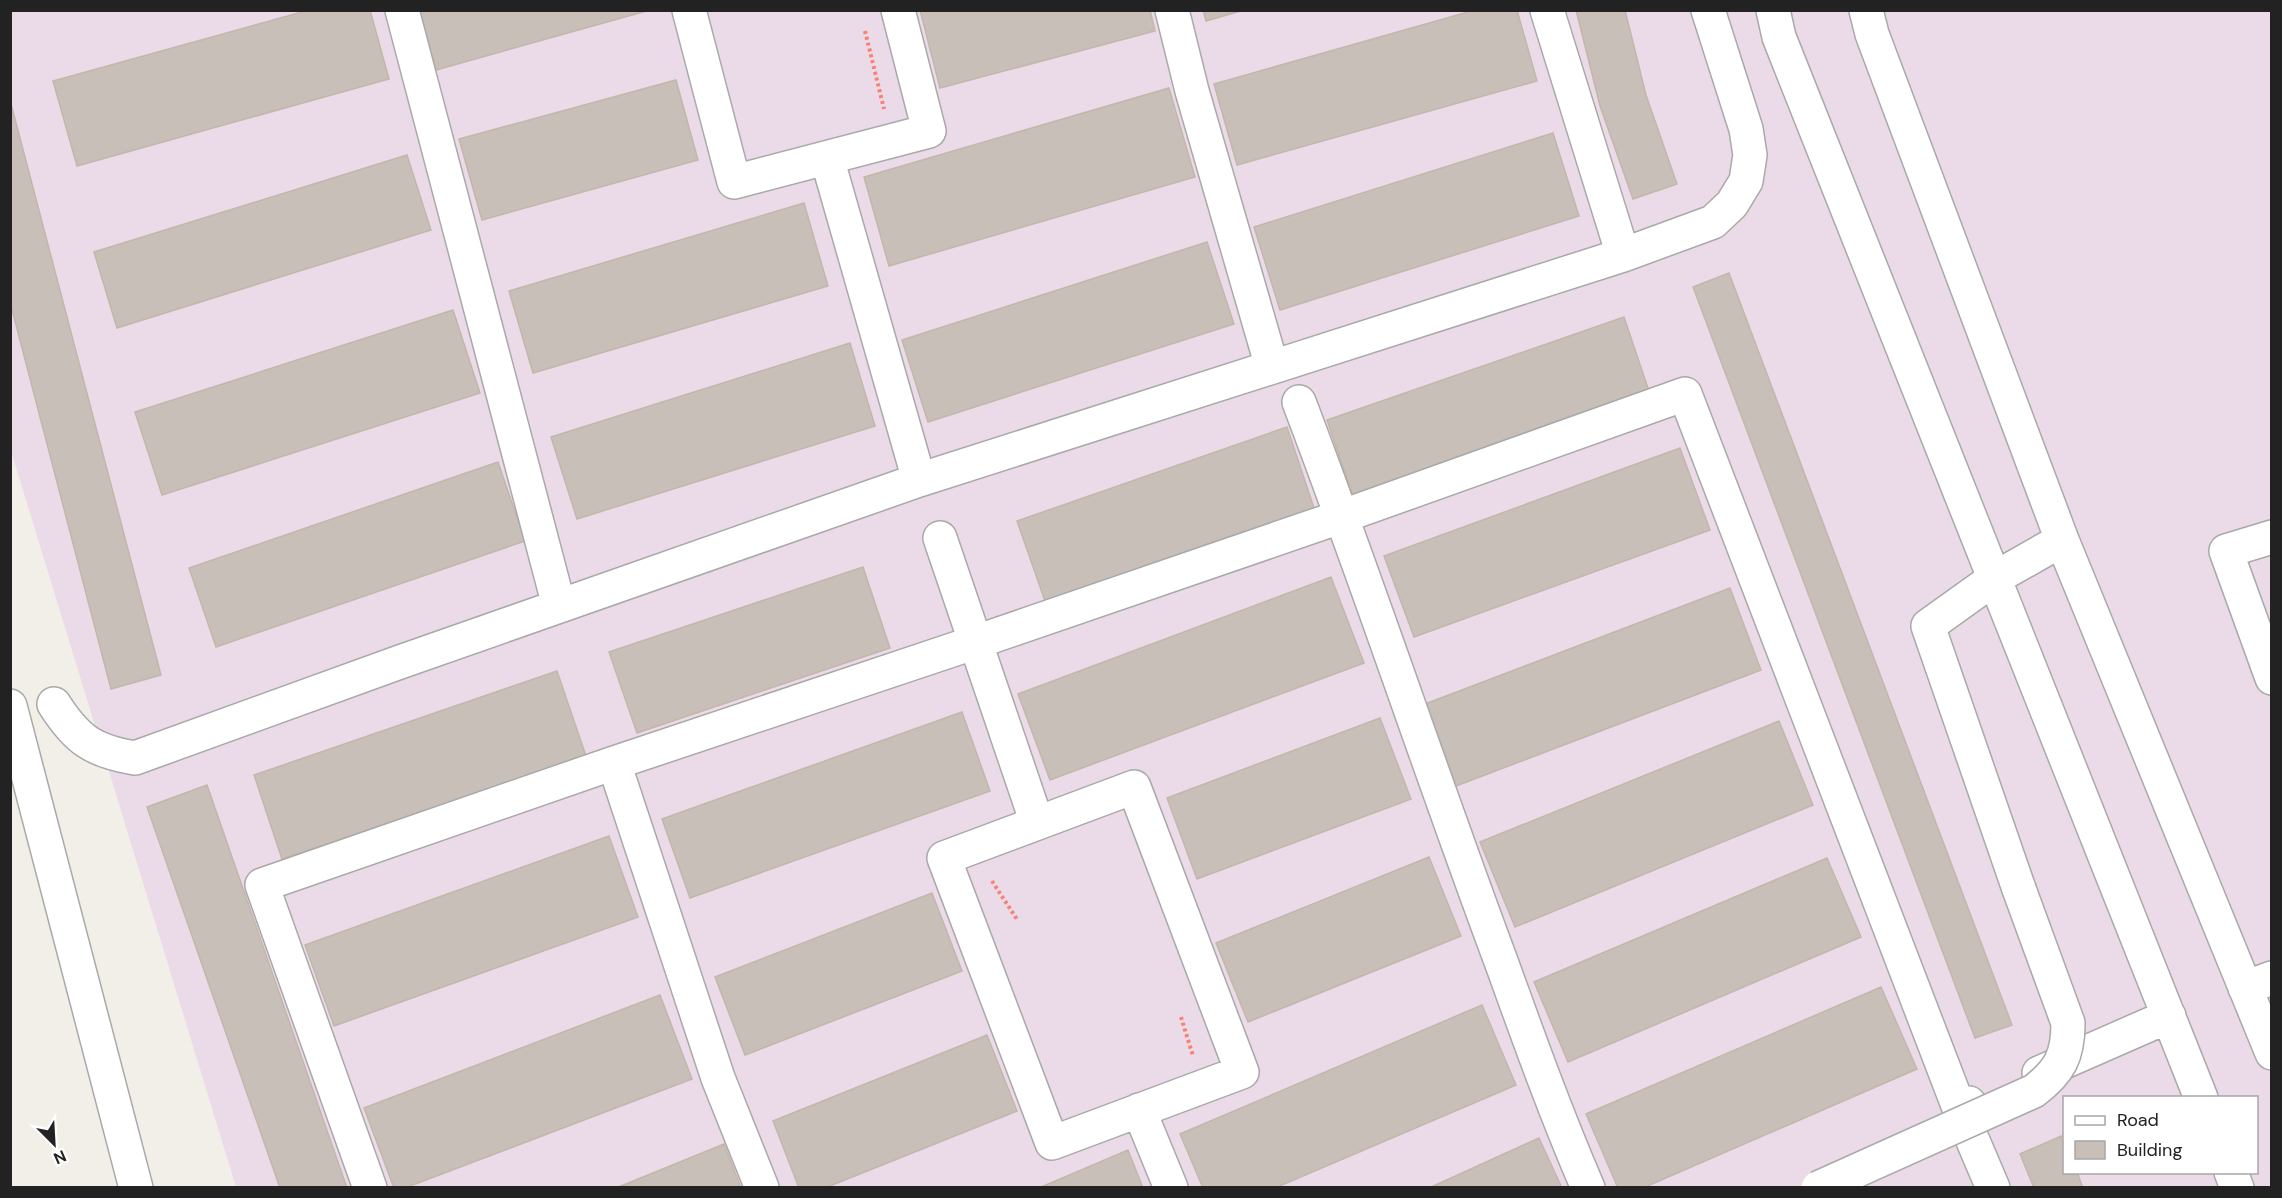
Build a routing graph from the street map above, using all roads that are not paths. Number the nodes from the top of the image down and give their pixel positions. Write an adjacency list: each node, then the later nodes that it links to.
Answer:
1 (402, 10): 19 (street)
2 (689, 10): 9 (street)
3 (898, 10): 9 (street)
4 (1172, 10): 11 (street)
5 (1547, 10): 10 (street)
6 (1708, 10): 10 (street)
7 (1773, 10): 18 (street)
8 (1866, 10): 17 (street)
9 (826, 158): 13 (street)
10 (1623, 255): 11 (street)
11 (1272, 367): 13 (street)
12 (1299, 402): 14 (street)
13 (919, 480): 19 (street)
14 (1343, 516): 20 (street); 30 (street); 37 (street)
15 (2271, 537): 21 (street)
16 (940, 538): 20 (street)
17 (2062, 540): 18 (street); 26 (street)
18 (1995, 578): 27 (street); 38 (street, bridge)
19 (559, 606): 22 (street)
20 (976, 642): 24 (street); 25 (street)
21 (2271, 678)
22 (54, 704)
23 (10, 706): 33 (street)
24 (614, 763): 34 (street); 35 (street)
25 (1037, 823): 31 (street); 31 (street)
26 (2258, 983): 28 (street)
27 (2169, 1016): 29 (street); 30 (street)
28 (2271, 1053)
29 (2200, 1096)
30 (1959, 1108): 39 (street)
31 (1139, 1110): 36 (street)
32 (2231, 1174): 40 (street)
33 (136, 1188)
34 (370, 1188)
35 (762, 1188)
36 (1172, 1188)
37 (1588, 1188)
38 (1818, 1188)
39 (1993, 1188)
40 (2237, 1188)

